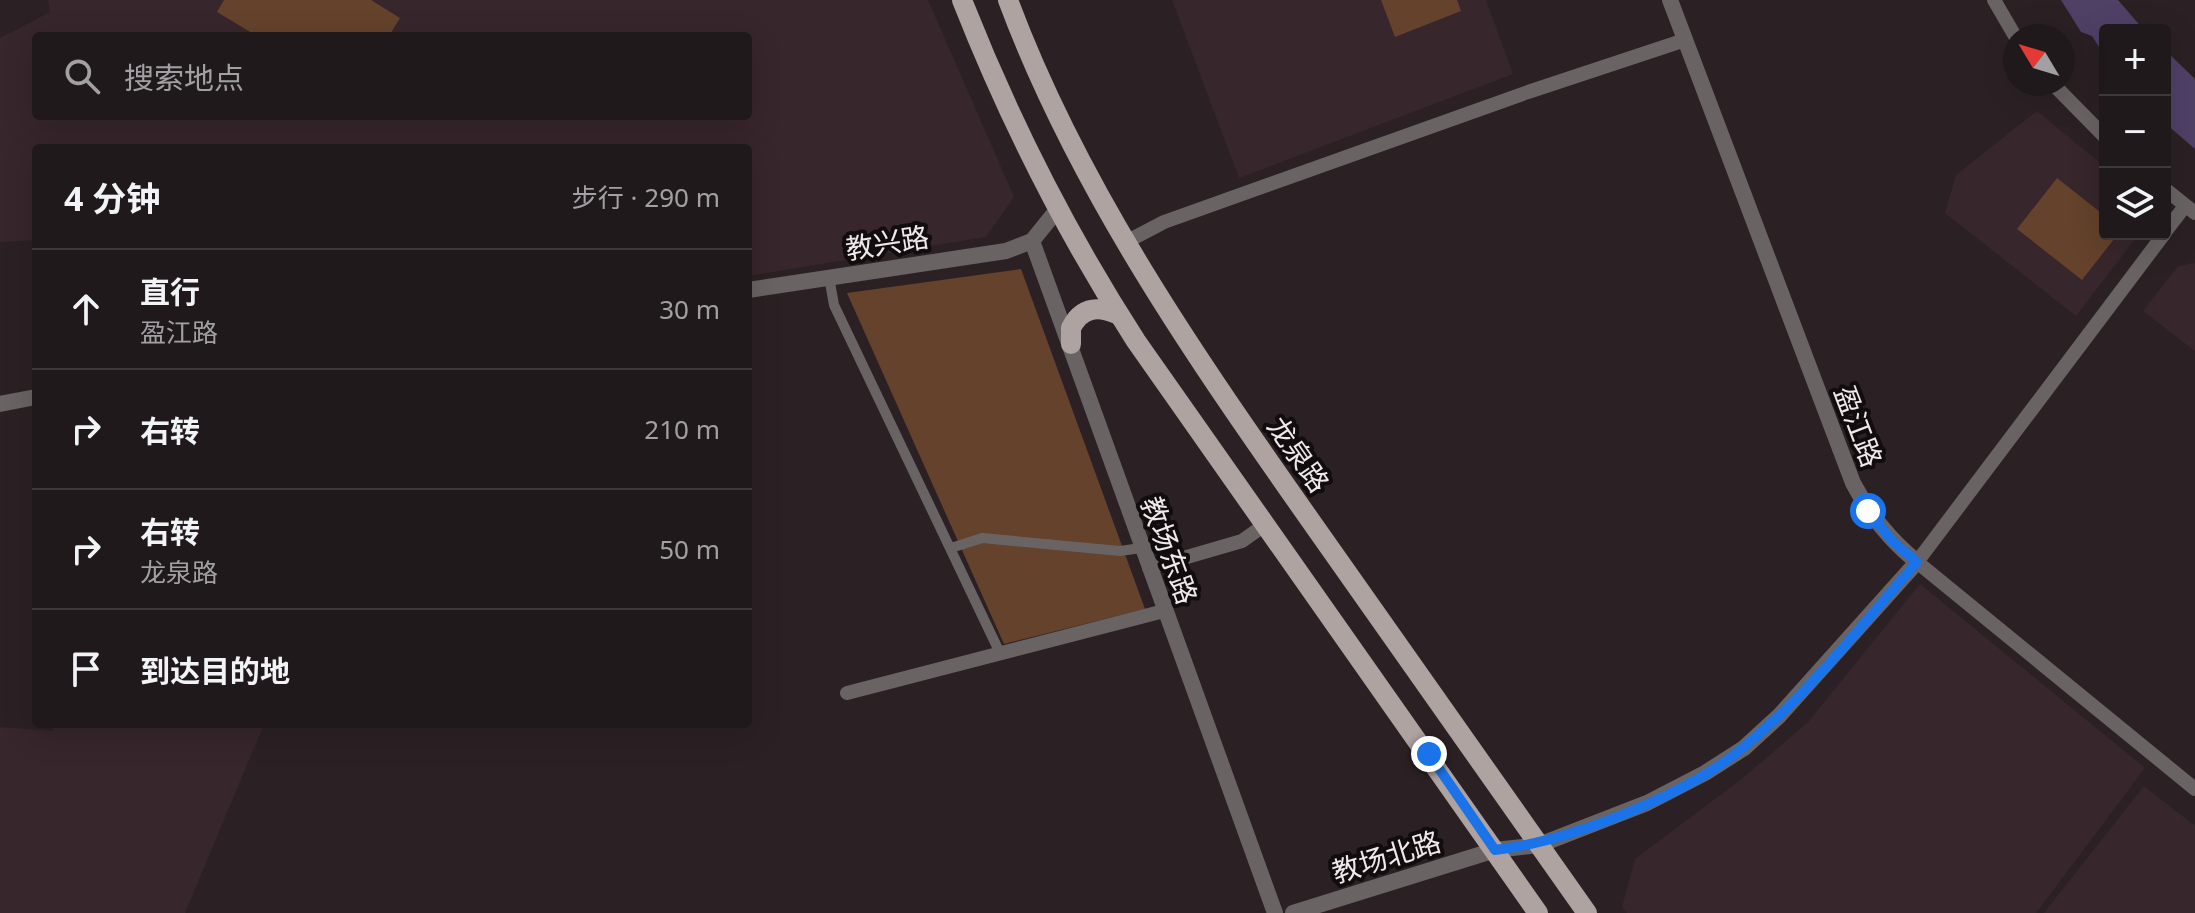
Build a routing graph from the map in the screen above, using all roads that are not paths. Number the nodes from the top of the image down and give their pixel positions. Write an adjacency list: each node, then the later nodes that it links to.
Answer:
1 (962, 0): 11 (main road)
2 (1008, 0): 15 (main road, 龙泉路)
3 (1670, 0): 6 (street, 盈江路)
4 (1994, 0): 5 (street)
5 (2008, 24)
6 (1685, 40): 15 (street); 25 (street, 盈江路)
7 (2065, 96): 8 (street)
8 (2099, 131)
9 (2171, 194): 10 (street)
10 (2190, 209): 12 (street)
11 (1057, 210): 14 (street); 18 (main road)
12 (2171, 227)
13 (2159, 240): 25 (street)
14 (1032, 241): 16 (street, 教兴路); 19 (street, 教场东路)
15 (1126, 242): 31 (main road, 龙泉路)
16 (829, 277): 17 (street, 教兴路); 23 (street)
17 (752, 289)
18 (1119, 315): 19 (main road); 22 (main road)
19 (1071, 344): 24 (street, 教场东路)
20 (32, 398): 21 (street)
21 (0, 404)
22 (1266, 524): 26 (street); 32 (main road)
23 (951, 548): 24 (street); 28 (street)
24 (1141, 548): 26 (street, 教场东路)
25 (1917, 562): 30 (street, 盈江路); 31 (street, 教场北路)
26 (1149, 568): 27 (street, 教场东路)
27 (1164, 611): 28 (street); 33 (street, 教场东路)
28 (1000, 653): 29 (street)
29 (847, 693)
30 (2195, 789)
31 (1539, 845): 32 (street, 教场北路); 36 (main road, 龙泉路)
32 (1495, 850): 34 (street, 教场北路); 35 (main road)
33 (1275, 913)
34 (1293, 913)
35 (1538, 913)
36 (1587, 913)

